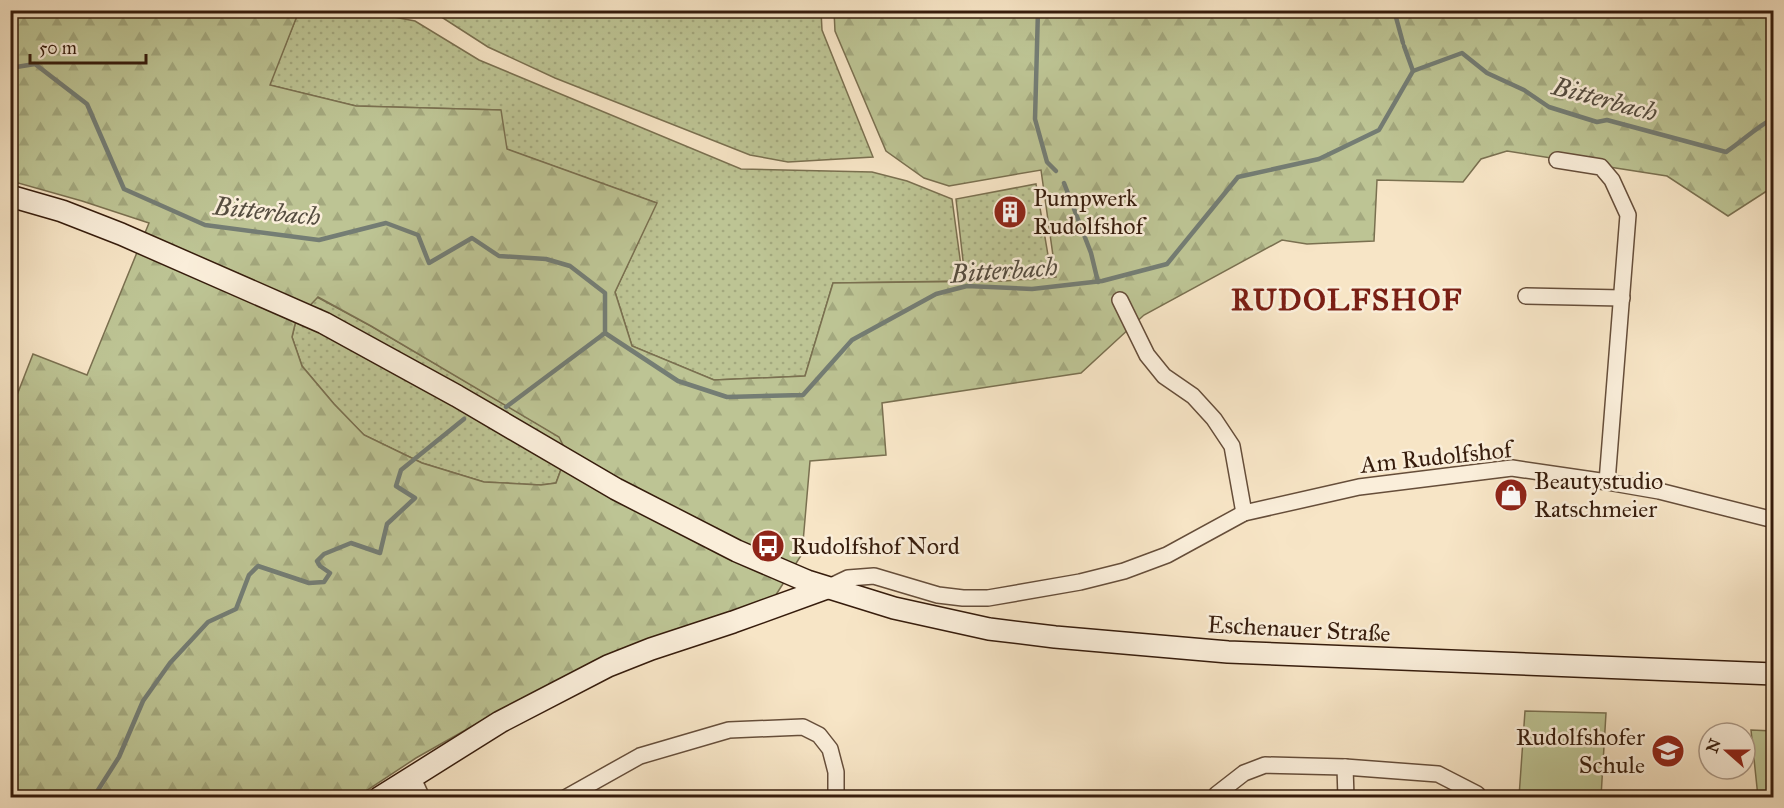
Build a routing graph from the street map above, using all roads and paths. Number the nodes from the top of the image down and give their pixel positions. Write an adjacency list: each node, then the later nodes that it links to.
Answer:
1 (1557, 160): 4 (street)
2 (10, 195): 9 (main road, Eschenauer Straße)
3 (1526, 296): 4 (street)
4 (1622, 298): 6 (street)
5 (1120, 300): 7 (street)
6 (1607, 482): 7 (street, Am Rudolfshof); 8 (street, Am Rudolfshof)
7 (1244, 513): 9 (street, Am Rudolfshof)
8 (1773, 520)
9 (827, 588): 10 (main road, Eschenauer Straße); 12 (main road)
10 (1773, 674)
11 (1345, 767): 17 (street); 18 (street); 19 (street)
12 (412, 776): 13 (main road); 14 (street)
13 (380, 798)
14 (422, 798)
15 (565, 798): 16 (street)
16 (836, 798)
17 (1214, 798)
18 (1346, 798)
19 (1479, 798)

